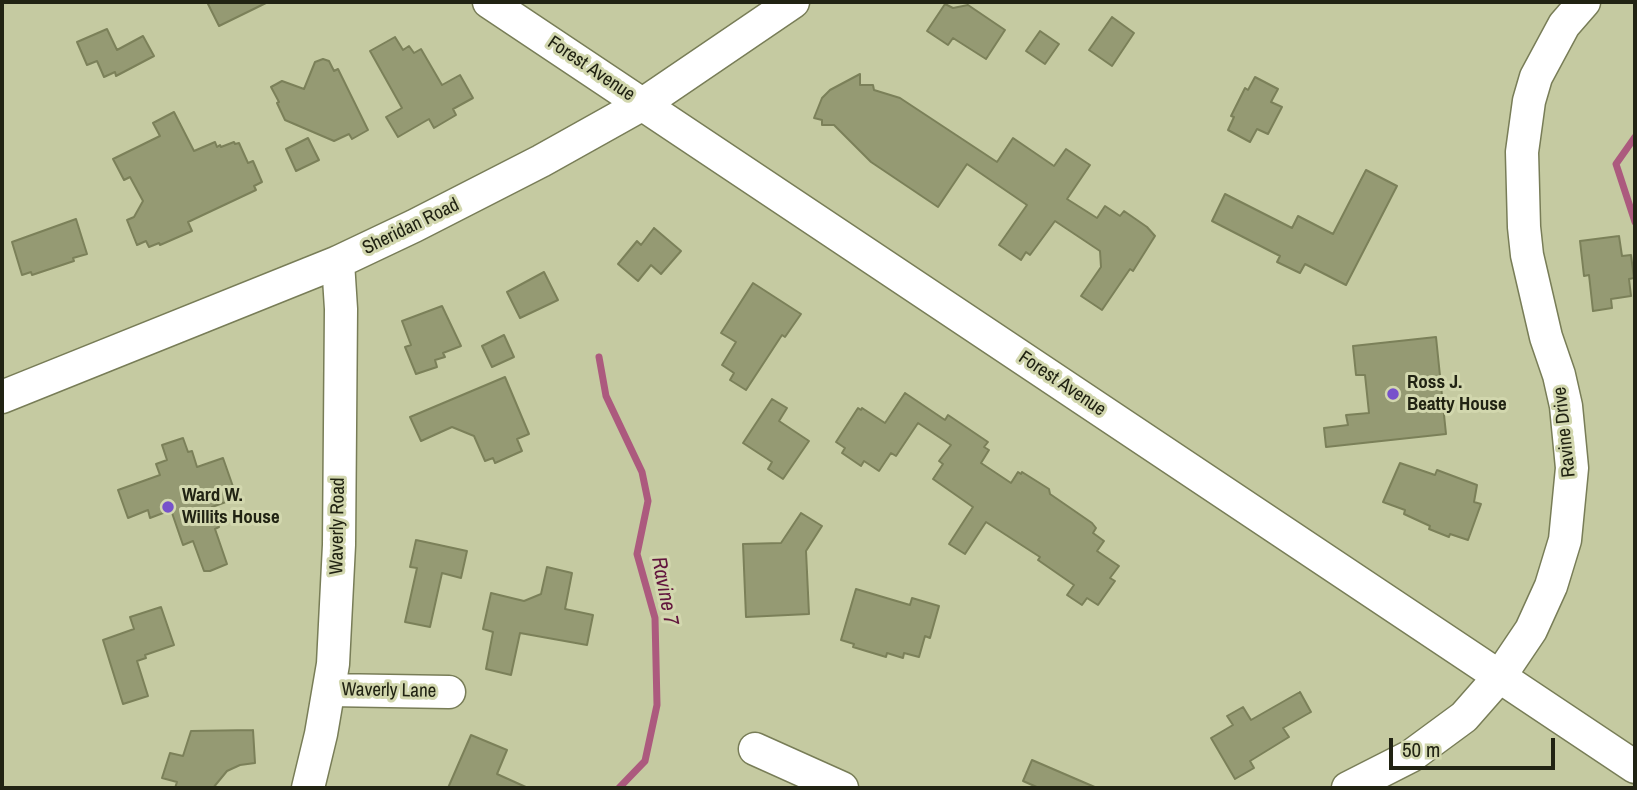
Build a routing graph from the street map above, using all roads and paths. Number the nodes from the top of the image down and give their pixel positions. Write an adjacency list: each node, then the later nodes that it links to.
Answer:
1 (489, 2): 4 (street, Forest Avenue)
2 (793, 2): 4 (street, Sheridan Road)
3 (1584, 2): 7 (street, Ravine Drive)
4 (643, 104): 5 (street, Sheridan Road); 7 (street, Forest Avenue)
5 (338, 262): 6 (street, Sheridan Road); 8 (street, Waverly Road)
6 (2, 397)
7 (1500, 676): 11 (street, Forest Avenue); 14 (street, Ravine Drive)
8 (330, 690): 9 (street, Waverly Lane); 12 (street, Waverly Road)
9 (449, 692)
10 (755, 749): 13 (street)
11 (1635, 767)
12 (309, 788)
13 (842, 788)
14 (1348, 788)

